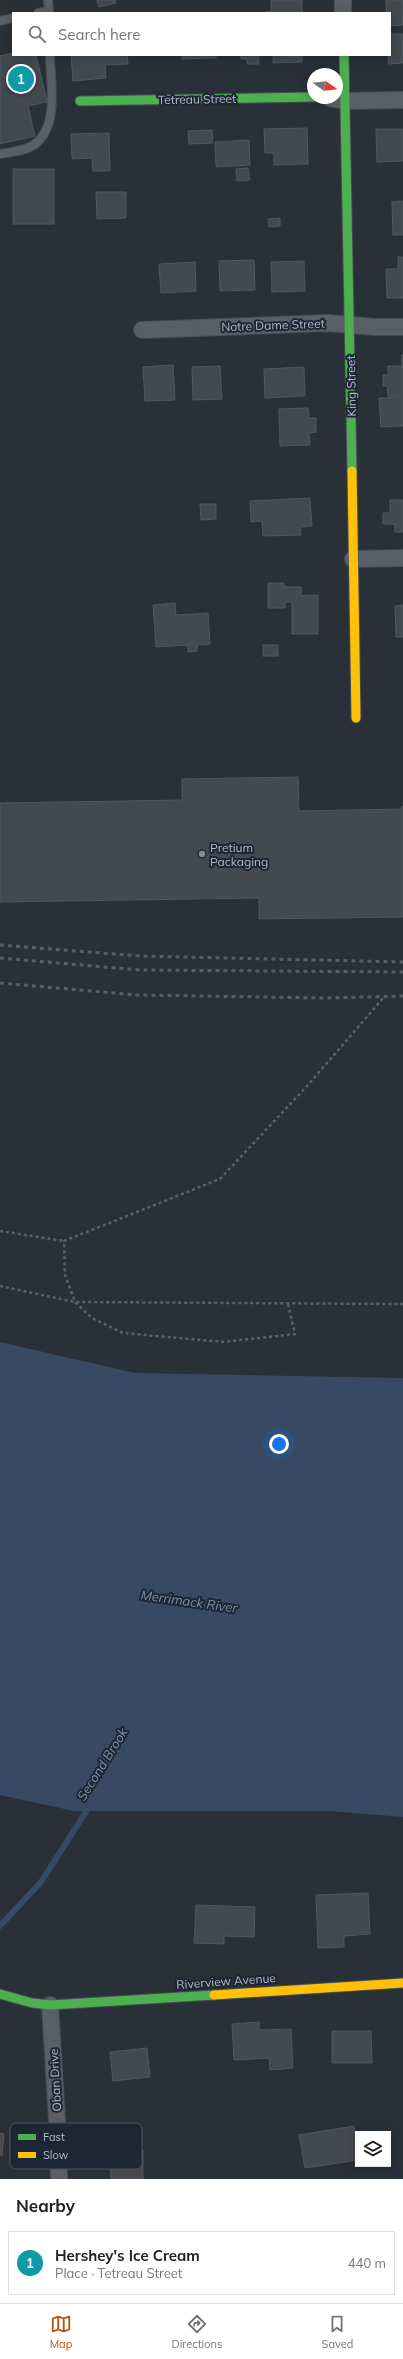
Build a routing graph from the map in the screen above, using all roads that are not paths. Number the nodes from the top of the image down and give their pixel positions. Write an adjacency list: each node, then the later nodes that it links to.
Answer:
1 (48, 0): 3 (lane)
2 (343, 0): 4 (street)
3 (49, 12)
4 (343, 12)
5 (12, 18): 6 (lane)
6 (0, 21)
7 (50, 56): 15 (lane)
8 (344, 56): 9 (street, King Street)
9 (342, 68)
10 (307, 97): 11 (street, Tetreau Street)
11 (80, 100)
12 (343, 100): 13 (street)
13 (403, 100)
14 (337, 104): 16 (street, King Street)
15 (0, 154)
16 (350, 325): 17 (street, Notre Dame Street); 18 (street, Notre Dame Street); 20 (street, King Street)
17 (403, 327)
18 (142, 330)
19 (403, 558): 20 (street)
20 (353, 559): 21 (street, King Street)
21 (356, 718)
22 (403, 1983): 24 (street, Riverview Avenue)
23 (0, 1994): 24 (street, Riverview Avenue)
24 (50, 2005): 25 (street, Oban Drive)
25 (57, 2123)

